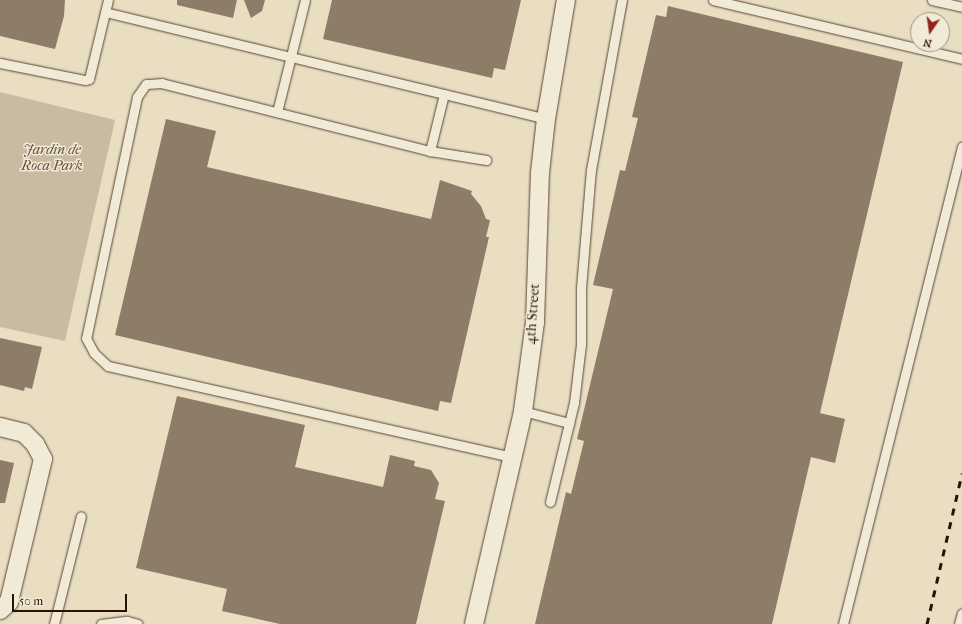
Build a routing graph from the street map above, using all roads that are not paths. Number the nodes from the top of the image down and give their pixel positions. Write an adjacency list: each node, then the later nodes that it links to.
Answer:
1 (108, 0): 8 (lane)
2 (305, 0): 9 (lane)
3 (566, 0): 14 (street, 4th Street)
4 (622, 0): 19 (lane)
5 (713, 0): 10 (lane)
6 (932, 0): 7 (lane)
7 (962, 7)
8 (105, 12): 9 (lane); 11 (lane)
9 (291, 57): 12 (lane); 13 (lane)
10 (962, 59)
11 (0, 63)
12 (444, 94): 14 (lane); 16 (lane)
13 (277, 112): 16 (lane); 21 (lane)
14 (546, 119): 18 (street, 4th Street)
15 (962, 146): 30 (lane)
16 (430, 151): 17 (lane)
17 (486, 160)
18 (523, 411): 19 (lane); 21 (street, 4th Street)
19 (569, 423): 22 (lane)
20 (0, 427): 24 (street)
21 (513, 458): 29 (street, 4th Street)
22 (550, 502)
23 (81, 516): 26 (lane)
24 (0, 610)
25 (962, 613): 31 (lane)
26 (54, 624)
27 (101, 624): 28 (lane)
28 (138, 624)
29 (474, 624)
30 (843, 624)
31 (959, 624)

